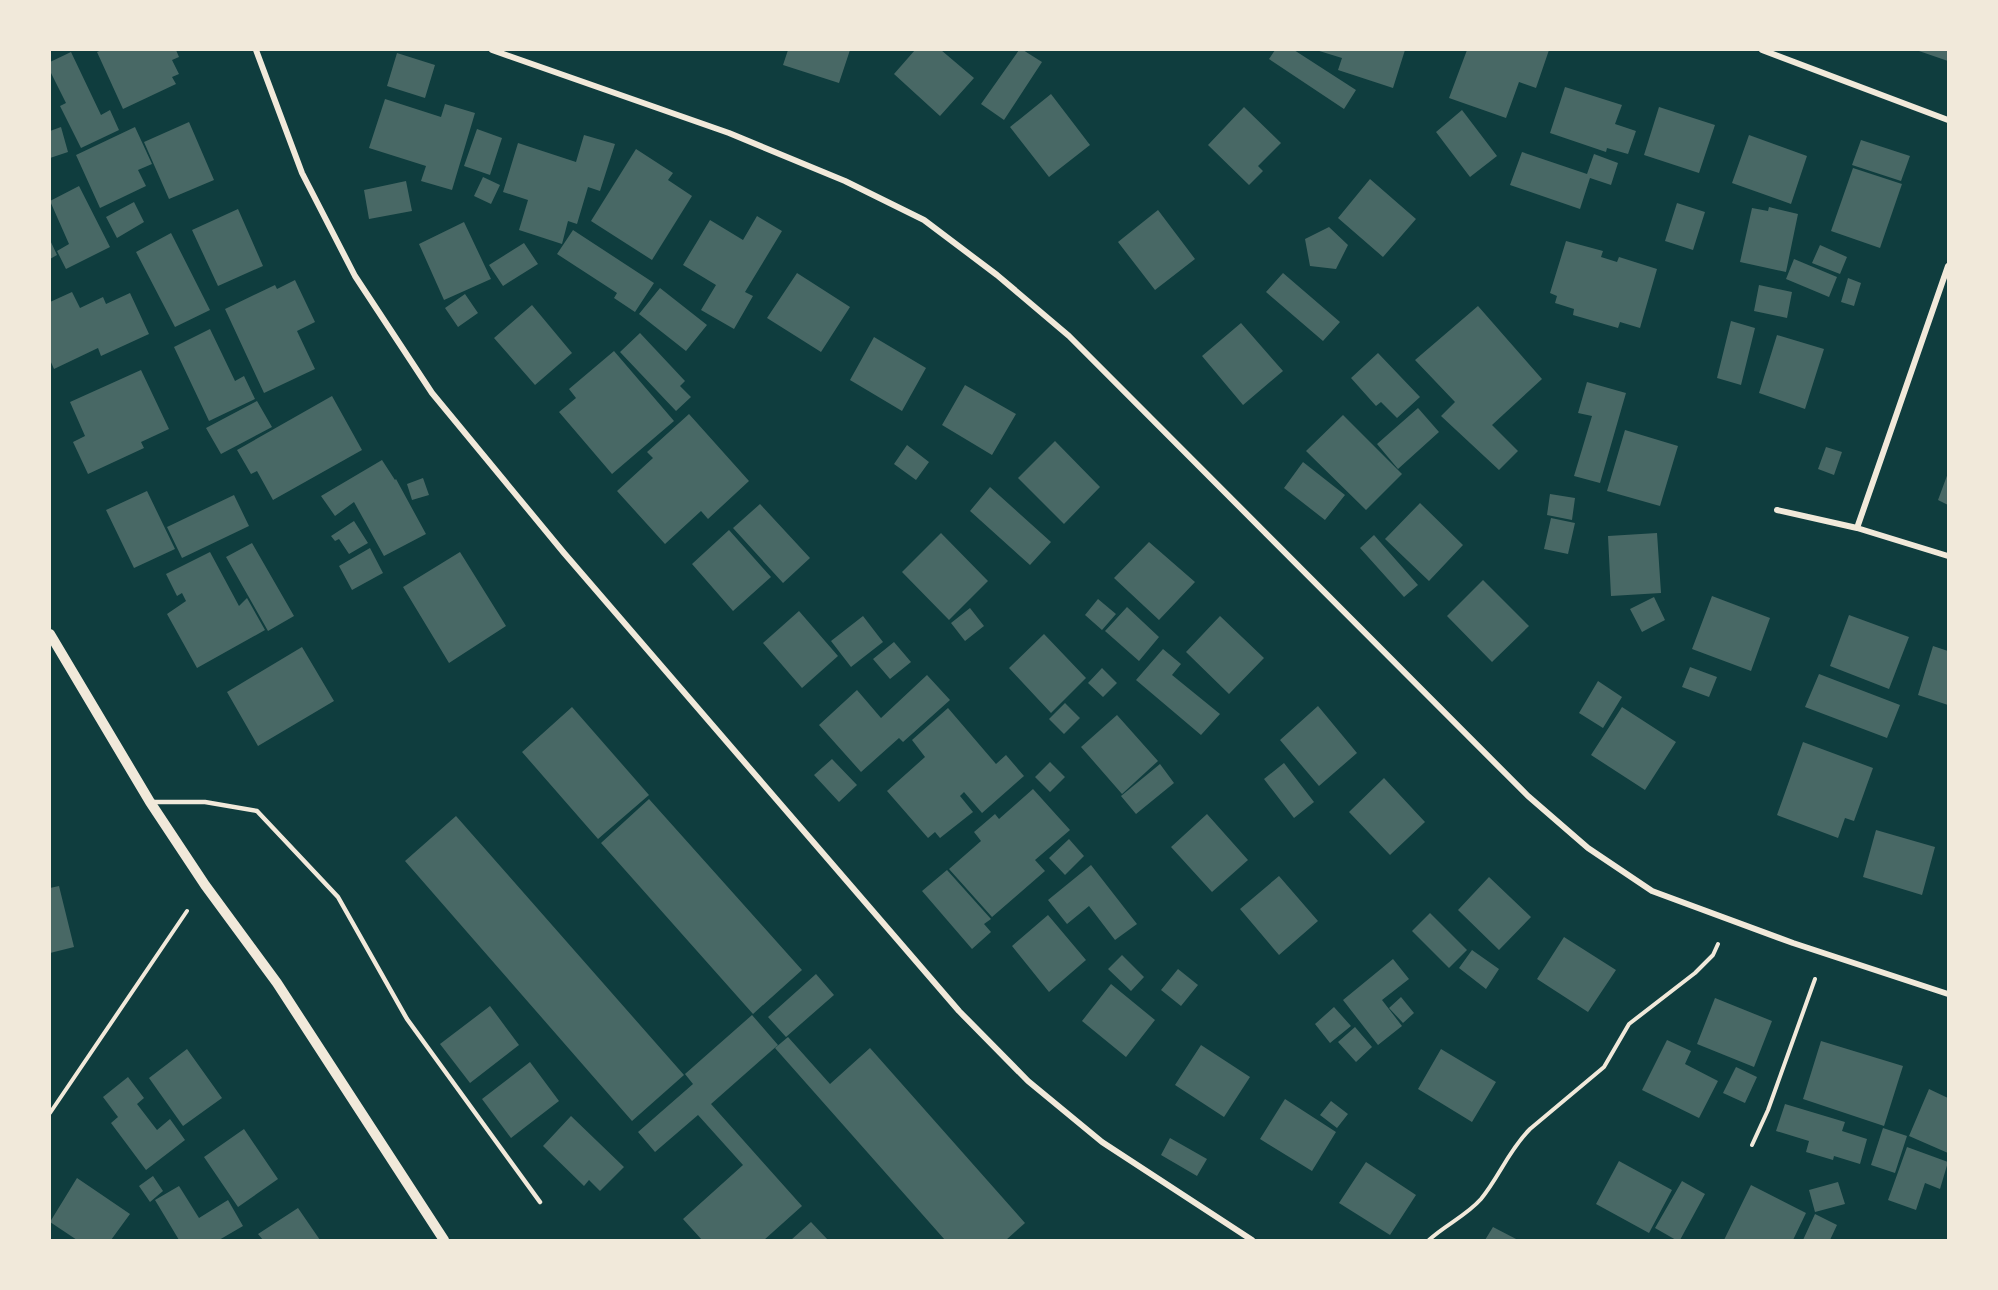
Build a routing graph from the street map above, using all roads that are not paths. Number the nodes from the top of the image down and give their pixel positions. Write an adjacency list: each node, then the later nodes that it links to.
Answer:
1 (256, 50): 14 (street)
2 (492, 50): 11 (street)
3 (1762, 50): 4 (street)
4 (1948, 120)
5 (1948, 266): 7 (street)
6 (1777, 510): 7 (street)
7 (1857, 528): 8 (street)
8 (1948, 556)
9 (50, 634): 10 (street)
10 (150, 802): 12 (lane); 13 (street)
11 (1948, 994)
12 (540, 1202)
13 (444, 1240)
14 (1252, 1240)

